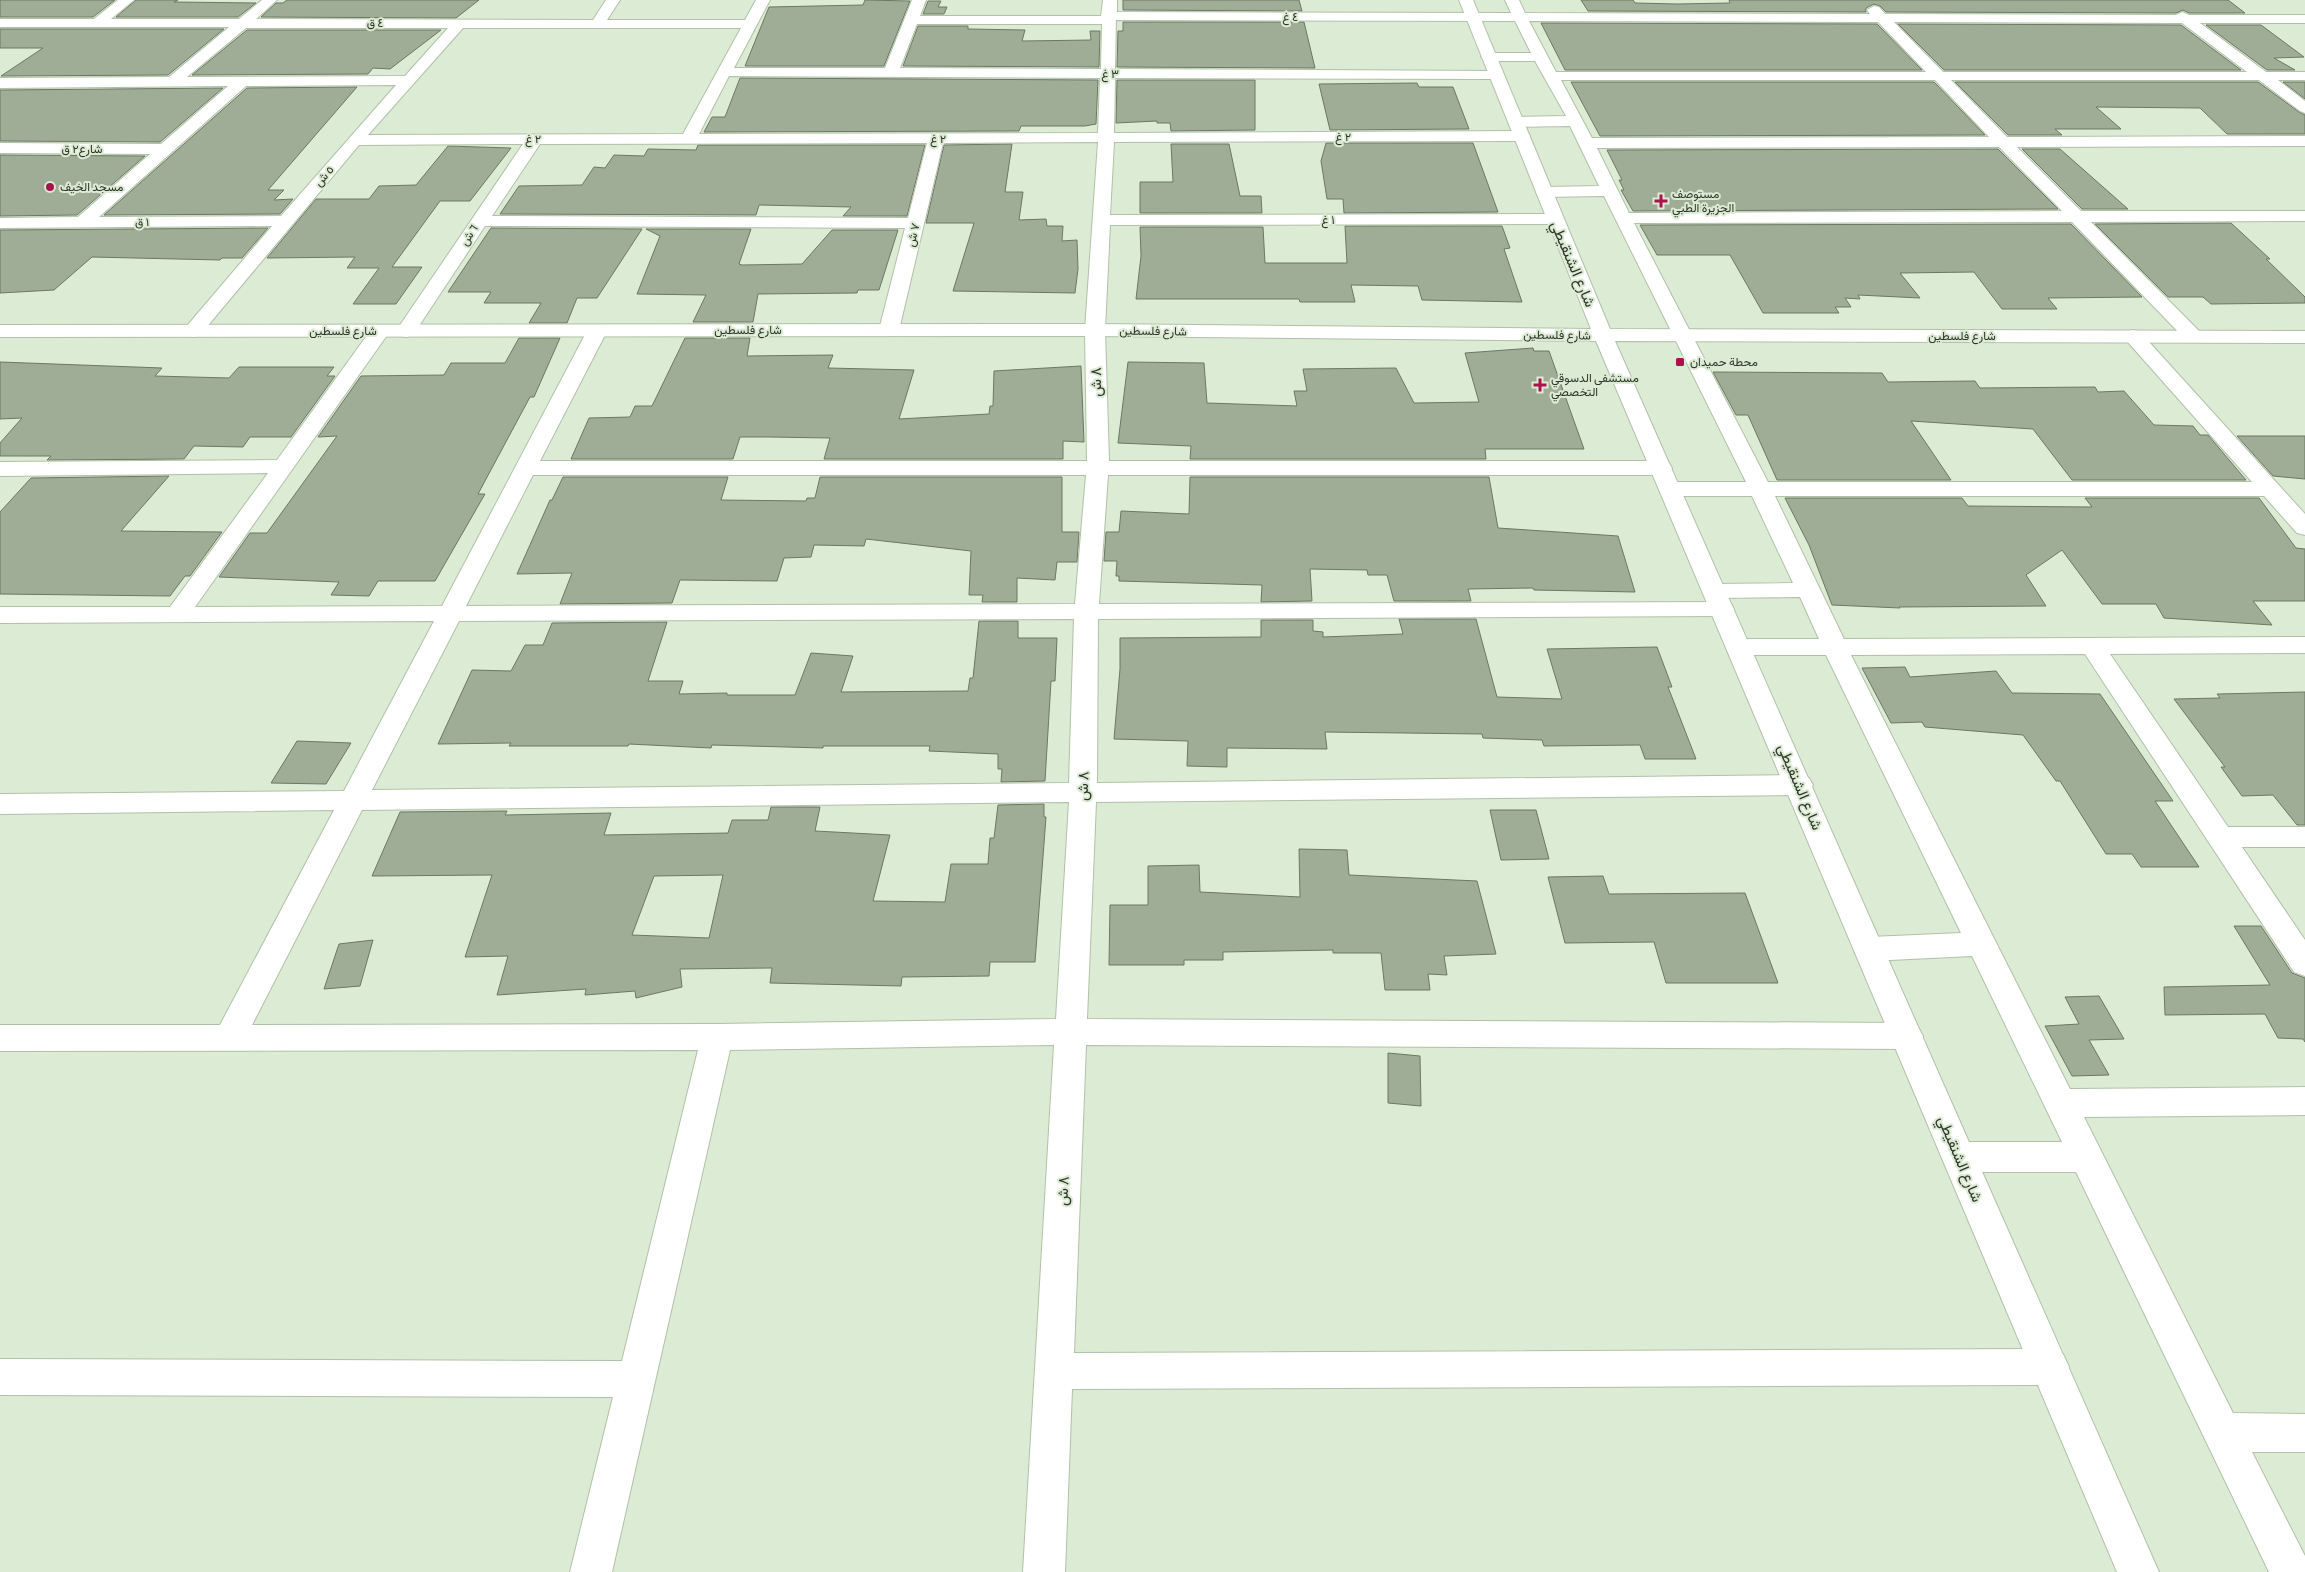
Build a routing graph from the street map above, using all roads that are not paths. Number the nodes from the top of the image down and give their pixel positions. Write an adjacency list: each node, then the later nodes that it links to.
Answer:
1 (127, 0): 16 (street)
2 (270, 0): 17 (street)
3 (613, 0): 19 (street)
4 (763, 0): 20 (street)
5 (919, 0): 14 (street)
6 (1865, 0): 11 (street)
7 (2167, 5): 12 (street)
8 (1516, 8): 9 (street, ٤ غ); 11 (street, ٤ غ); 21 (street)
9 (1469, 9): 10 (street, ٤ غ); 22 (street, شارع الشنقيطي)
10 (1109, 12): 14 (street, ٤ غ); 25 (street, ٨ ش)
11 (1882, 18): 12 (street, ٤ غ); 26 (street)
12 (2185, 18): 13 (street, ٤ غ); 28 (street)
13 (2305, 18)
14 (911, 20): 24 (street)
15 (0, 23): 16 (street, ٤ ق)
16 (97, 23): 17 (street, ٤ ق)
17 (242, 23): 18 (street, ٤ ق); 32 (street)
18 (459, 24): 19 (street, ٤ ق); 30 (street, ٥ ش)
19 (597, 24): 20 (street, ٤ ق)
20 (750, 24): 23 (street)
21 (1540, 57): 22 (street, ٣ غ); 27 (street)
22 (1492, 66): 25 (street, ٣ غ); 36 (street, شارع الشنقيطي)
23 (724, 72): 24 (street, ٣ غ); 39 (street)
24 (891, 72): 25 (street, ٣ غ)
25 (1108, 74): 37 (street, ٨ ش)
26 (1938, 75): 27 (street); 28 (street); 44 (street)
27 (1552, 76): 35 (street)
28 (2262, 76): 29 (street); 34 (street)
29 (2305, 76)
30 (408, 80): 33 (street); 41 (street, ٥ ش)
31 (0, 83): 32 (street)
32 (171, 83): 33 (street)
33 (240, 83): 46 (street)
34 (2305, 108)
35 (1576, 121): 36 (street, ٢ غ); 43 (street)
36 (1519, 129): 37 (street, ٢ غ); 48 (street, شارع الشنقيطي)
37 (1106, 138): 40 (street, ٢ غ); 53 (street, ٨ ش)
38 (535, 139): 39 (street, ٢ غ); 41 (street, ٢ غ); 55 (street, ٦ ش)
39 (688, 139): 40 (street, ٢ غ)
40 (936, 139): 58 (street, ٧ ش)
41 (354, 140): 54 (street, ٥ ش)
42 (2305, 141): 44 (street)
43 (1586, 142): 44 (street); 47 (street)
44 (2005, 143): 50 (street)
45 (0, 148): 46 (street, شارع٢ ق)
46 (163, 149): 57 (street)
47 (1610, 191): 48 (street); 51 (street)
48 (1544, 192): 52 (street, شارع الشنقيطي)
49 (2305, 216): 50 (street)
50 (2075, 217): 51 (street); 69 (street)
51 (1623, 218): 67 (street)
52 (1554, 219): 53 (street, ١ غ); 66 (street, شارع الشنقيطي)
53 (1102, 220): 60 (street, ٨ ش)
54 (285, 221): 57 (street, ١ ق); 62 (street, ٥ ش)
55 (478, 221): 58 (street); 64 (street, ٦ ش)
56 (0, 223): 57 (street, ١ ق)
57 (82, 223)
58 (916, 223): 59 (street, ٧ ش)
59 (889, 330): 60 (street, شارع فلسطين); 65 (street, شارع فلسطين)
60 (1095, 330): 66 (street, شارع فلسطين); 73 (street, ٨ ش)
61 (0, 331): 62 (street, شارع فلسطين)
62 (193, 331): 63 (street, شارع فلسطين)
63 (380, 331): 64 (street, شارع فلسطين); 71 (street)
64 (406, 331): 65 (street, شارع فلسطين)
65 (597, 331): 72 (street)
66 (1603, 335): 67 (street, شارع فلسطين); 75 (street, شارع الشنقيطي)
67 (1682, 335): 68 (street, شارع فلسطين); 76 (street)
68 (2133, 336): 69 (street, شارع فلسطين); 77 (street)
69 (2193, 336): 70 (street, شارع فلسطين)
70 (2305, 337)
71 (283, 466): 74 (street); 82 (street)
72 (526, 468): 73 (street); 83 (street)
73 (1098, 468): 75 (street); 81 (street, ٨ ش)
74 (0, 469)
75 (1666, 479): 76 (street); 80 (street, شارع الشنقيطي)
76 (1760, 488): 77 (street); 79 (street)
77 (2270, 489): 78 (street)
78 (2305, 528)
79 (1807, 590): 80 (street); 88 (street)
80 (1719, 600): 81 (street); 87 (street, شارع الشنقيطي)
81 (1086, 613): 83 (street); 90 (street, ٨ ش)
82 (177, 614): 83 (street); 84 (street)
83 (450, 614): 91 (street)
84 (0, 615)
85 (2305, 645): 86 (street)
86 (2092, 646): 88 (street); 93 (street)
87 (1740, 647): 88 (street); 89 (street, شارع الشنقيطي)
88 (1834, 647): 95 (street)
89 (1799, 785): 90 (street); 96 (street, شارع الشنقيطي)
90 (1083, 792): 91 (street); 98 (street, ٨ ش)
91 (353, 800): 92 (street); 100 (street)
92 (0, 804)
93 (2221, 837): 94 (street); 97 (street)
94 (2305, 838)
95 (1981, 944): 96 (street); 104 (street)
96 (1870, 949): 99 (street, شارع الشنقيطي)
97 (2305, 964)
98 (1071, 1032): 99 (street); 101 (street); 108 (street, ٨ ش)
99 (1907, 1036): 105 (street, شارع الشنقيطي)
100 (230, 1037): 101 (street); 102 (street)
101 (717, 1037): 110 (street)
102 (0, 1038)
103 (2305, 1101): 104 (street)
104 (2061, 1102): 106 (street)
105 (1960, 1157): 106 (street); 107 (street, شارع الشنقيطي)
106 (2087, 1157): 111 (street)
107 (2050, 1367): 108 (street); 115 (street, شارع الشنقيطي)
108 (1054, 1372): 114 (street, ٨ ش)
109 (0, 1377): 110 (street)
110 (638, 1379): 113 (street)
111 (2222, 1432): 112 (street); 116 (street)
112 (2305, 1433)
113 (591, 1572)
114 (1044, 1572)
115 (2138, 1572)
116 (2291, 1572)

